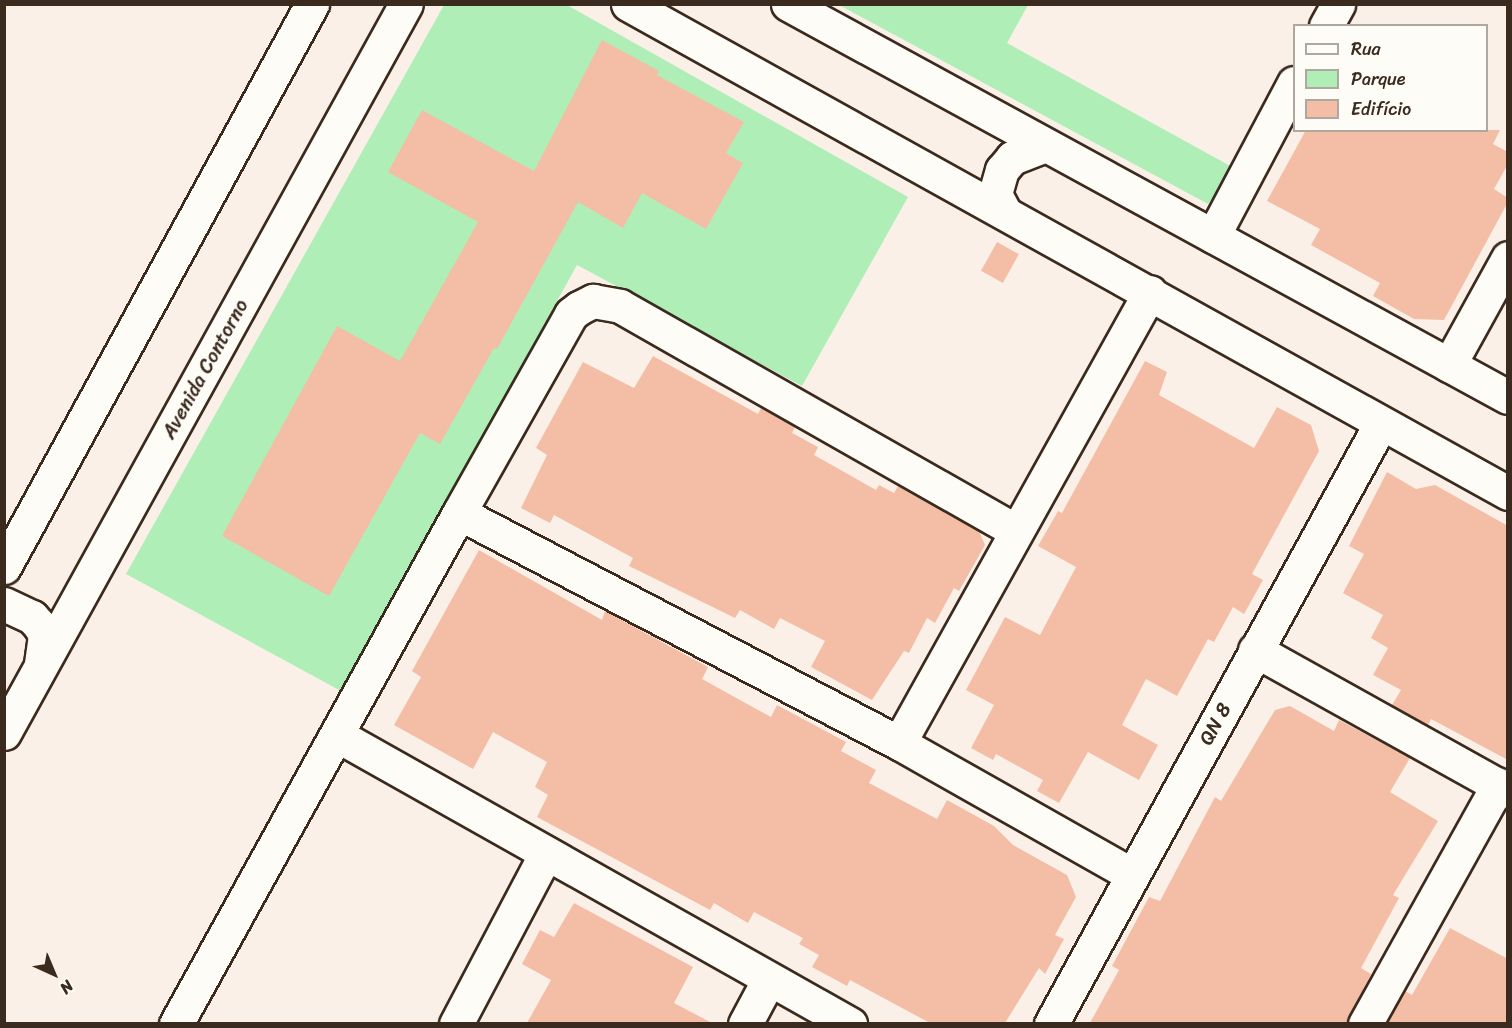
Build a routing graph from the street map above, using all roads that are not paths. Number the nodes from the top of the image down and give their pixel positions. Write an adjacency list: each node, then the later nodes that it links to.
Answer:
1 (312, 4): 17 (street)
2 (406, 4): 20 (street, Avenida Contorno)
3 (628, 4): 7 (street)
4 (788, 4): 6 (street)
5 (1293, 85): 8 (street)
6 (1043, 147): 7 (street); 8 (street)
7 (1004, 211): 10 (street)
8 (1213, 237): 11 (street)
9 (1508, 258): 11 (street)
10 (1150, 292): 13 (street); 16 (street)
11 (1449, 365): 12 (street)
12 (1508, 397)
13 (1380, 425): 14 (street); 19 (street, QN 8)
14 (1508, 493)
15 (459, 513): 16 (street); 22 (street); 23 (street)
16 (1014, 530): 23 (street)
17 (4, 567)
18 (4, 604): 20 (street)
19 (1256, 650): 24 (street); 26 (street, QN 8)
20 (41, 667): 21 (street, Avenida Contorno)
21 (4, 733)
22 (337, 735): 25 (street); 28 (street)
23 (899, 743): 26 (street)
24 (1503, 788): 33 (street)
25 (546, 853): 27 (street); 29 (street)
26 (1132, 875): 32 (street, QN 8)
27 (769, 980): 30 (street); 31 (street)
28 (176, 1023)
29 (456, 1023)
30 (745, 1023)
31 (850, 1023)
32 (1052, 1023)
33 (1365, 1023)

